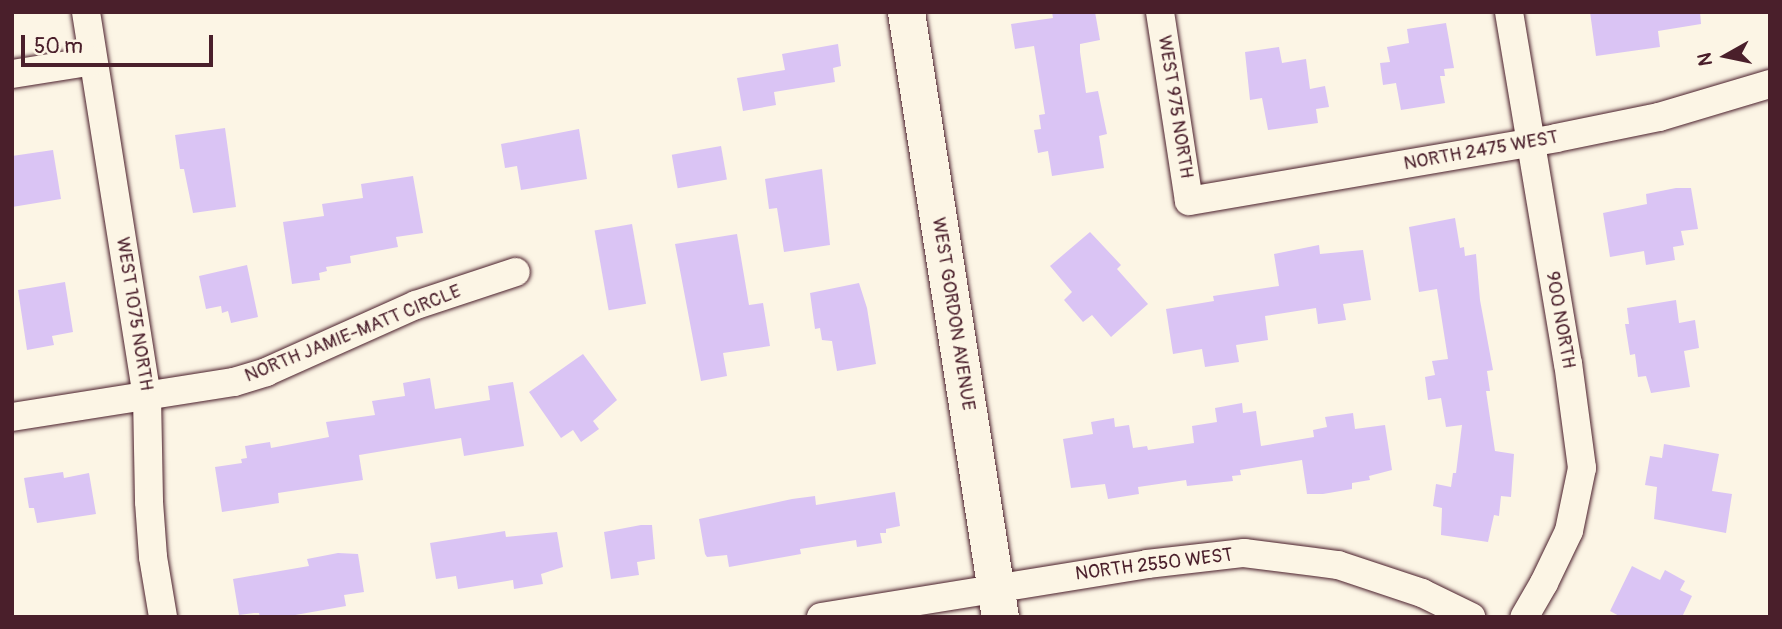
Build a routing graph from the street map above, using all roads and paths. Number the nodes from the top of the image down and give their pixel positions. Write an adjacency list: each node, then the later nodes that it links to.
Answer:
1 (86, 12): 5 (street, WEST 1075 NORTH)
2 (906, 12): 13 (main road, WEST GORDON AVENUE)
3 (1160, 12): 9 (street, WEST 975 NORTH)
4 (1509, 12): 8 (street, 900 NORTH)
5 (93, 61): 6 (street); 11 (street, WEST 1075 NORTH)
6 (12, 74)
7 (1770, 84): 8 (street, NORTH 2475 WEST)
8 (1530, 143): 9 (street, NORTH 2475 WEST); 17 (street, 900 NORTH)
9 (1189, 201)
10 (516, 272): 11 (street, NORTH JAMIE-MATT CIRCLE)
11 (147, 396): 12 (street); 14 (street, WEST 1075 NORTH)
12 (12, 417)
13 (998, 603): 15 (street, NORTH 2550 WEST); 16 (street, NORTH 2550 WEST)
14 (163, 617)
15 (821, 617)
16 (1471, 617)
17 (1524, 617)

